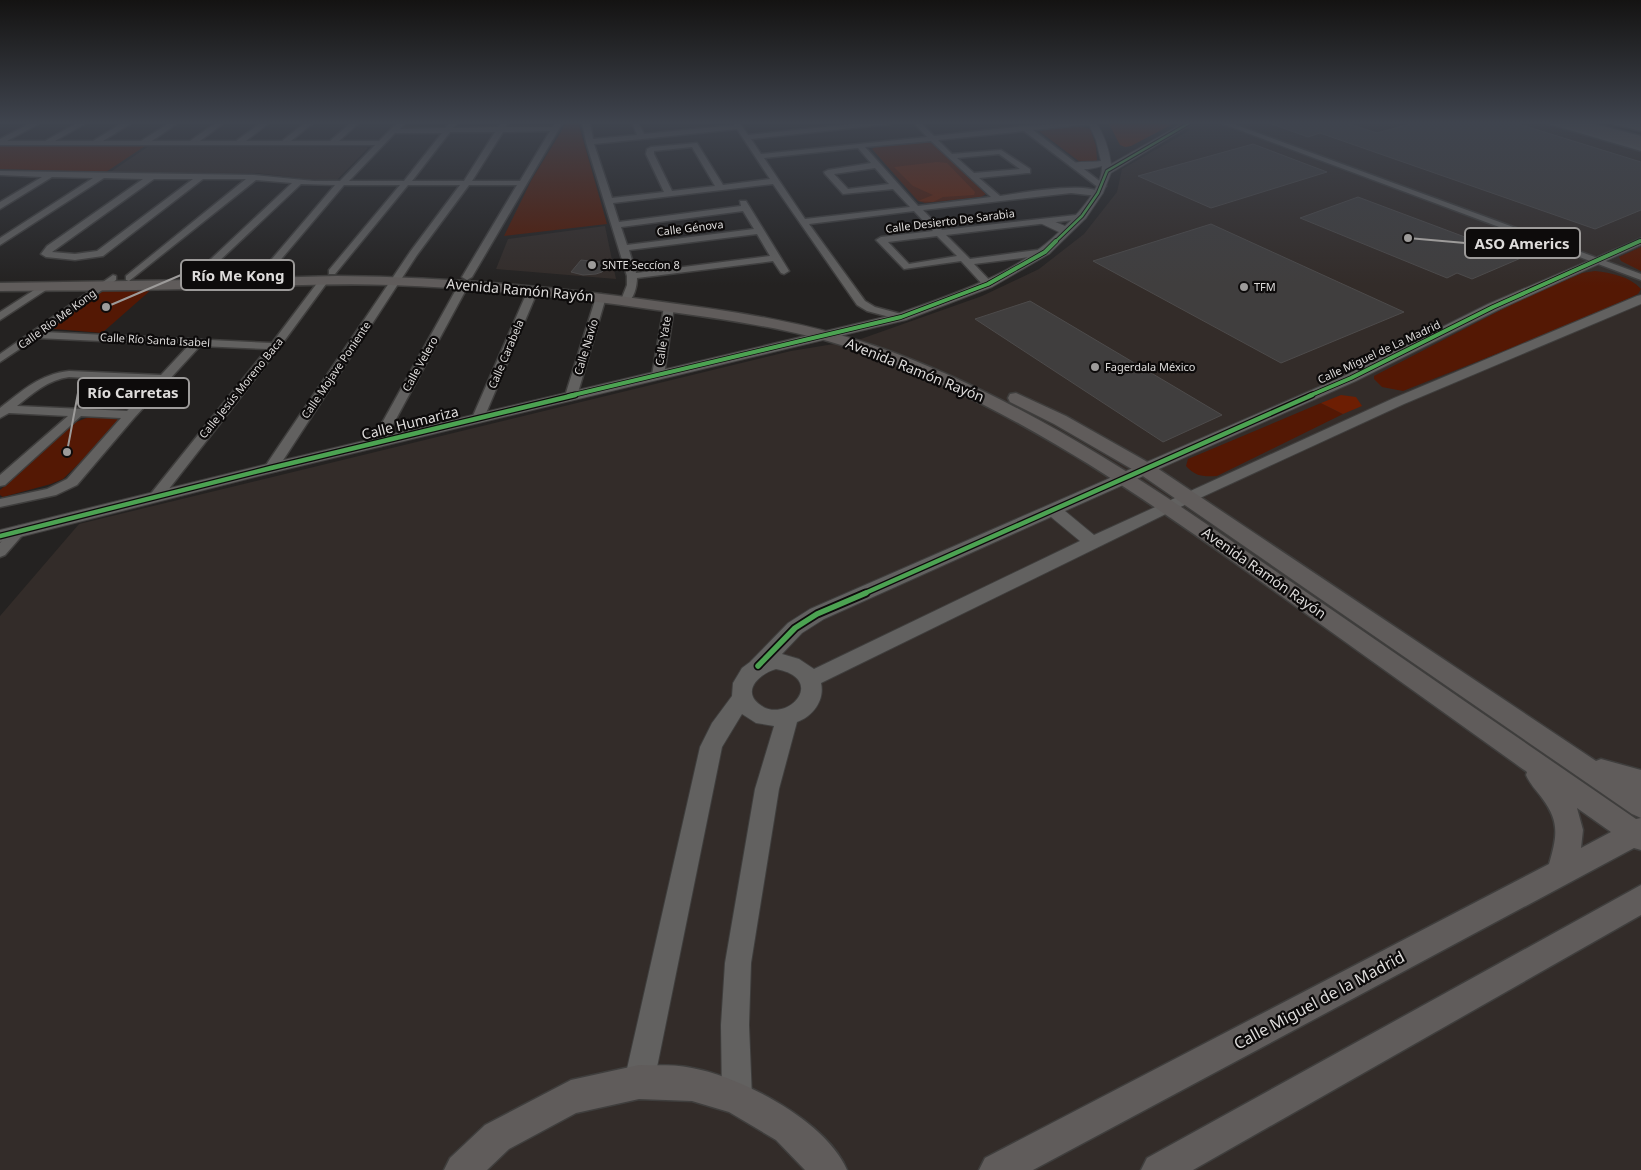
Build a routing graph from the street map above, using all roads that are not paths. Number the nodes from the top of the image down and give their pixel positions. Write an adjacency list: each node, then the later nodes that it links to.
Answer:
1 (202, 176): 6 (street)
2 (973, 176): 33 (street)
3 (47, 177): 35 (street)
4 (101, 177): 45 (street)
5 (131, 177): 6 (street)
6 (151, 177): 7 (street)
7 (171, 177)
8 (233, 177): 9 (street)
9 (254, 177): 24 (street); 58 (street, Calle Río Me Kong)
10 (348, 177): 27 (street)
11 (411, 177): 28 (street, Calle Jesús Moreno Baca)
12 (471, 177): 25 (street, Calle Mojave Poniente)
13 (526, 177): 26 (street, Calle Velero)
14 (601, 177): 34 (street)
15 (661, 177): 32 (street)
16 (714, 177): 30 (street)
17 (772, 177): 23 (street)
18 (832, 177): 29 (street)
19 (887, 177): 29 (street)
20 (1087, 177): 31 (street)
21 (1103, 177): 31 (street, Calle Humariza)
22 (1369, 177): 50 (street)
23 (775, 181): 30 (street); 39 (street)
24 (298, 182): 27 (street); 56 (street)
25 (468, 182): 26 (street); 28 (street); 55 (street, Calle Mojave Poniente)
26 (523, 182): 59 (street, Calle Velero)
27 (342, 183): 28 (street); 52 (street)
28 (406, 183): 54 (street, Calle Jesús Moreno Baca)
29 (895, 186): 36 (street)
30 (721, 188): 32 (street)
31 (1100, 189): 33 (street); 37 (street, Calle Humariza)
32 (669, 194): 34 (street)
33 (997, 198): 36 (street)
34 (608, 201): 40 (street)
35 (0, 206)
36 (916, 208): 39 (street); 43 (street)
37 (1082, 216): 38 (street, Calle Desierto De Sarabia); 42 (street, Calle Humariza)
38 (1044, 220): 42 (street); 43 (street, Calle Desierto De Sarabia)
39 (802, 222): 69 (street)
40 (616, 225): 41 (street); 46 (street)
41 (760, 231): 46 (street, Calle Génova); 48 (street)
42 (1066, 231): 47 (street, Calle Humariza)
43 (939, 233): 49 (street); 49 (street, Calle Desierto De Sarabia)
44 (1641, 241): 50 (street, Calle Miguel de La Madrid)
45 (0, 242)
46 (623, 248): 64 (street)
47 (1045, 252): 49 (street); 60 (street, Calle Humariza)
48 (776, 258): 51 (street); 64 (street)
49 (966, 260): 60 (street)
50 (1596, 261): 57 (street); 85 (street, Calle Miguel de La Madrid)
51 (784, 270)
52 (263, 274): 54 (main road, Avenida Ramón Rayón); 56 (main road, Avenida Ramón Rayón)
53 (0, 276): 58 (main road, Avenida Ramón Rayón)
54 (328, 276): 55 (main road, Avenida Ramón Rayón); 58 (main road, Avenida Ramón Rayón); 74 (street, Calle Jesús Moreno Baca)
55 (398, 276): 59 (main road, Avenida Ramón Rayón); 84 (street, Calle Mojave Poniente)
56 (197, 277): 58 (main road, Avenida Ramón Rayón)
57 (1641, 277)
58 (115, 281): 61 (main road, Avenida Ramón Rayón); 71 (street, Calle Río Me Kong)
59 (465, 281): 63 (main road, Avenida Ramón Rayón); 64 (main road, Avenida Ramón Rayón); 83 (street, Calle Velero)
60 (988, 284): 69 (street, Calle Humariza)
61 (45, 286): 62 (main road, Avenida Ramón Rayón); 68 (street)
62 (0, 287)
63 (533, 290): 65 (main road, Avenida Ramón Rayón); 82 (street, Calle Carabela)
64 (630, 290): 65 (main road, Avenida Ramón Rayón); 67 (main road, Avenida Ramón Rayón); 70 (main road, Avenida Ramón Rayón)
65 (601, 297): 78 (street, Calle Navío)
66 (1641, 299): 89 (street)
67 (669, 307): 72 (main road, Avenida Ramón Rayón); 76 (street, Calle Yate)
68 (0, 317)
69 (901, 317): 70 (street, Calle Humariza)
70 (850, 330): 72 (street, Calle Humariza); 85 (main road, Avenida Ramón Rayón)
71 (34, 334): 73 (street, Calle Río Santa Isabel); 75 (street, Calle Río Me Kong)
72 (825, 335): 76 (street, Calle Humariza); 86 (main road, Avenida Ramón Rayón)
73 (198, 342): 74 (street, Calle Río Santa Isabel); 77 (street)
74 (275, 346): 88 (street, Calle Jesús Moreno Baca)
75 (0, 359)
76 (658, 375): 78 (street, Calle Humariza)
77 (164, 379): 79 (street); 81 (street)
78 (571, 396): 82 (street, Calle Humariza)
79 (3, 412): 80 (street)
80 (79, 412): 81 (street); 87 (street)
81 (130, 415): 90 (street)
82 (478, 418): 83 (street, Calle Humariza)
83 (377, 443): 84 (street, Calle Humariza)
84 (271, 468): 88 (street, Calle Humariza)
85 (1144, 468): 86 (street, Calle Miguel de La Madrid); 89 (main road, Avenida Ramón Rayón)
86 (1124, 477): 91 (main road, Avenida Ramón Rayón); 92 (street, Calle Miguel de La Madrid)
87 (0, 482)
88 (156, 496): 93 (street, Calle Humariza)
89 (1188, 498): 91 (street); 102 (main road, Avenida Ramón Rayón)
90 (0, 503)
91 (1168, 506): 95 (street); 101 (main road, Avenida Ramón Rayón)
92 (1053, 510): 95 (street); 97 (street, Calle Miguel de La Madrid)
93 (19, 531): 94 (street, Calle Humariza); 96 (street)
94 (0, 536)
95 (1092, 543): 98 (street)
96 (0, 552)
97 (758, 666): 98 (street); 99 (street)
98 (811, 679): 100 (street)
99 (742, 698): 100 (street); 107 (street)
100 (788, 716): 108 (street)
101 (1524, 755): 104 (main road, Avenida Ramón Rayón); 105 (main road)
102 (1573, 759): 103 (main road); 104 (main road, Avenida Ramón Rayón)
103 (1641, 782)
104 (1639, 827): 105 (main road, Calle Miguel de la Madrid)
105 (1561, 873): 111 (main road, Calle Miguel de la Madrid)
106 (1637, 903): 112 (main road)
107 (639, 1082): 108 (main road); 109 (main road)
108 (737, 1098): 110 (main road)
109 (462, 1170)
110 (829, 1170)
111 (997, 1170)
112 (1159, 1170)

